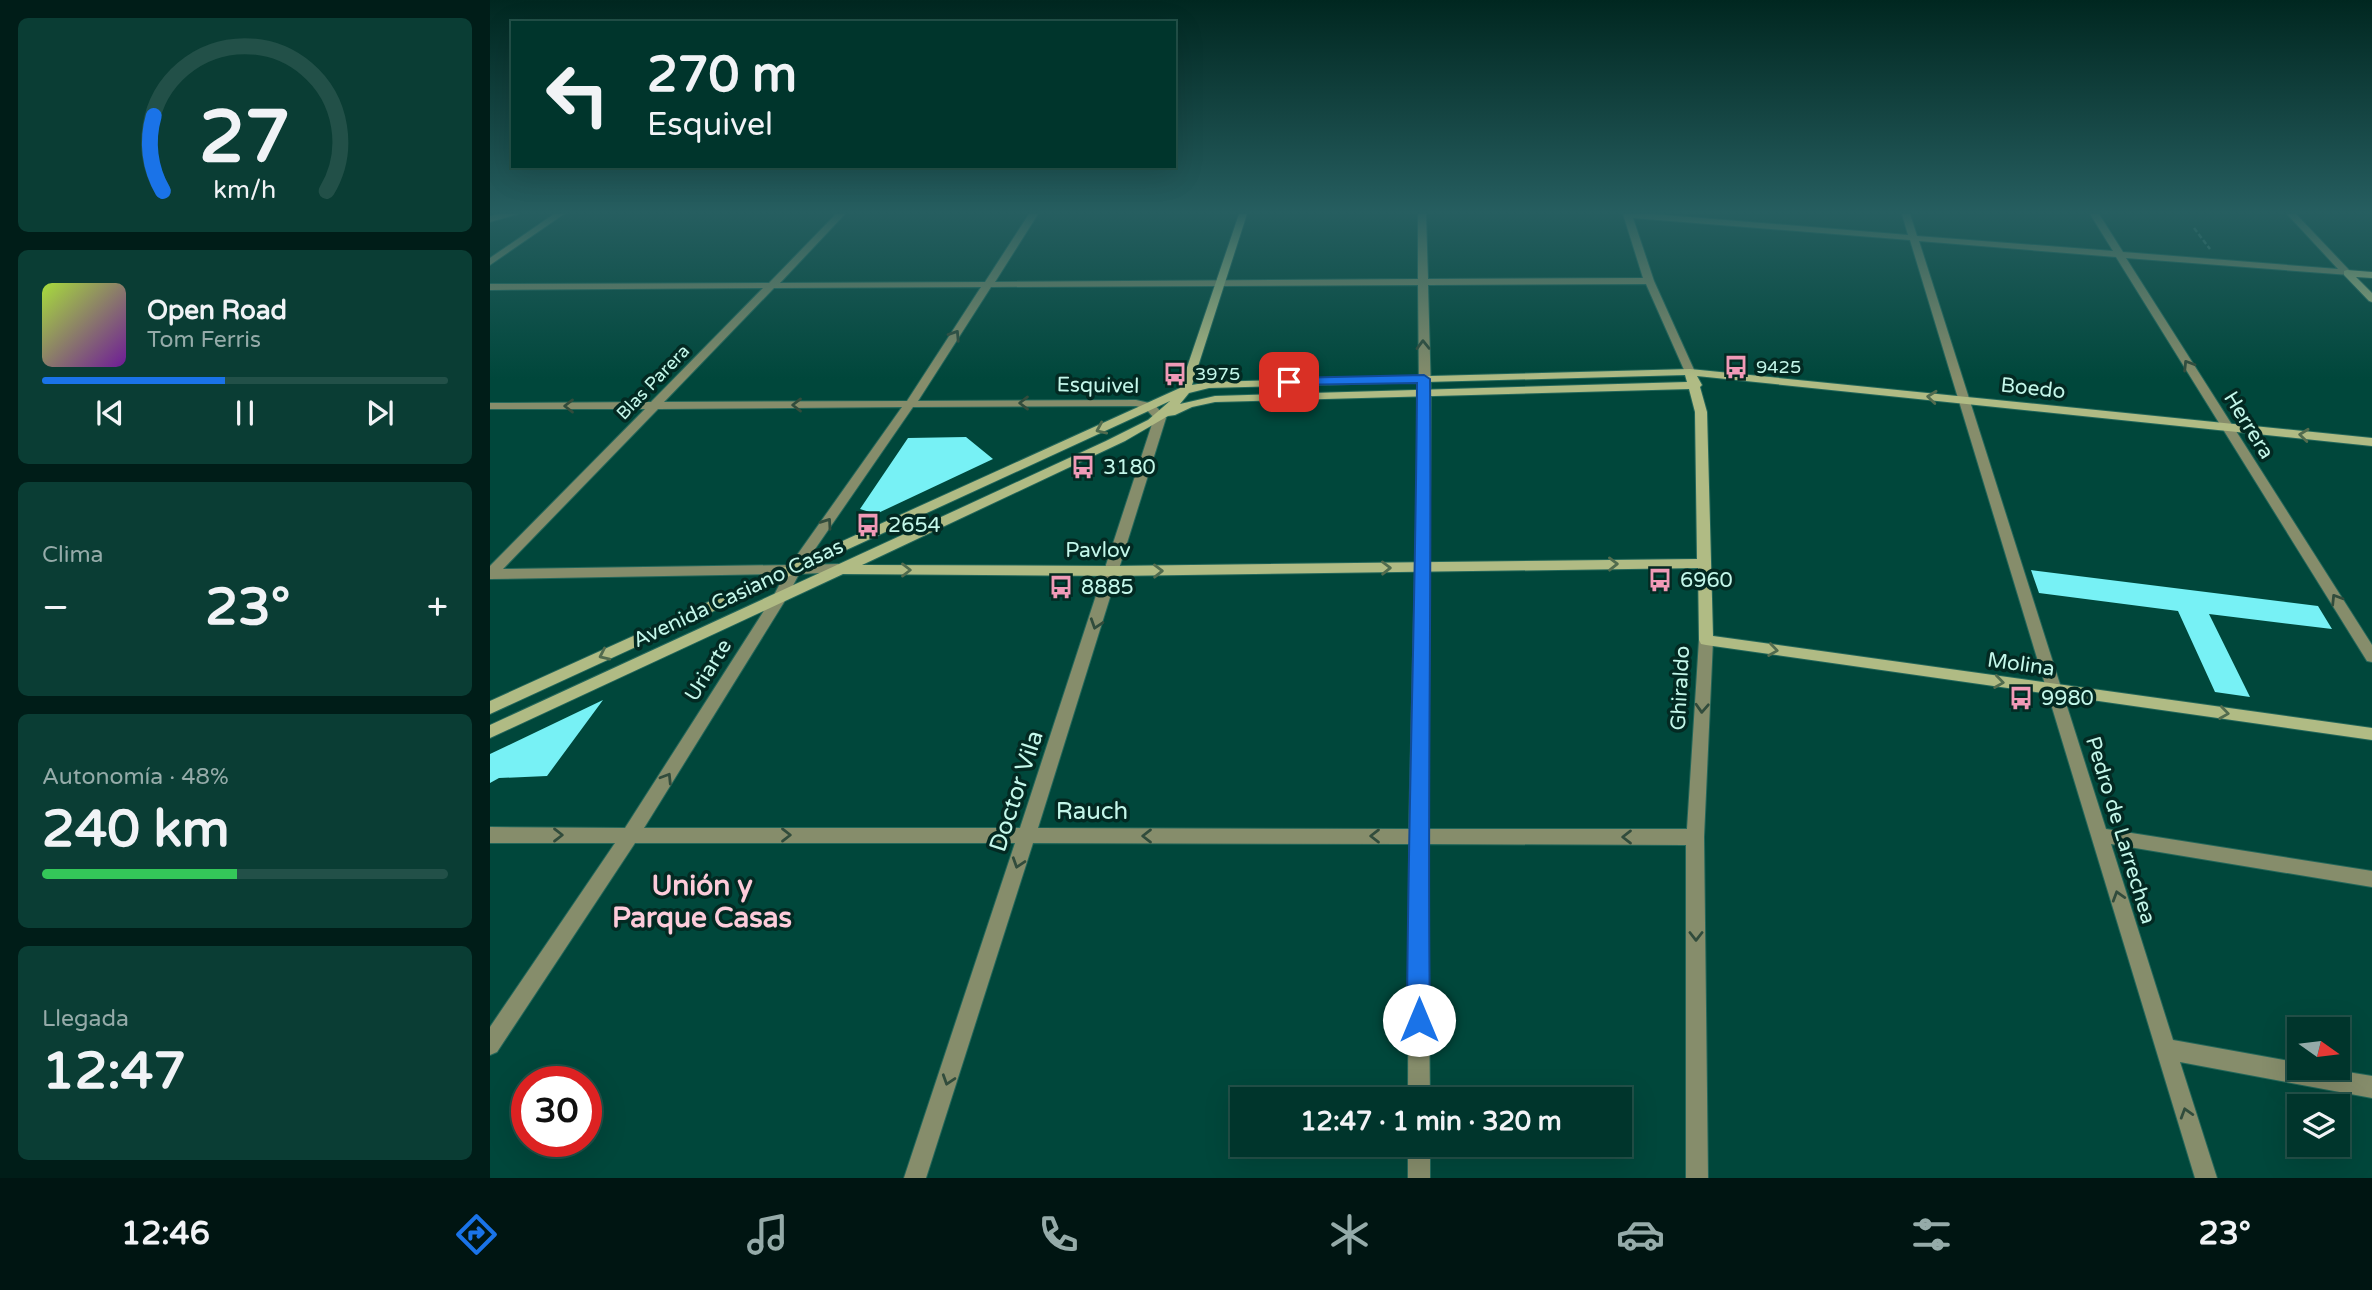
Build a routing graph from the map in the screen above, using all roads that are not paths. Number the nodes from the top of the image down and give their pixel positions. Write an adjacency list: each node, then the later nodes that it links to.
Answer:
1 (788, 269): 15 (street, Blas Parera)
2 (998, 269): 16 (street, Uriarte)
3 (1225, 269): 14 (street)
4 (1423, 269): 13 (street)
5 (1645, 269): 12 (street, Ghiraldo)
6 (1923, 269): 22 (street, Pedro de Larrechea)
7 (2129, 269): 27 (street, Herrera, one-way to 7)
8 (2296, 269): 10 (street)
9 (2343, 269): 10 (street)
10 (2347, 273): 11 (street); 18 (street)
11 (2372, 275)
12 (1649, 281): 13 (street); 19 (street, Ghiraldo)
13 (1423, 282): 14 (street); 20 (street, one-way to 13)
14 (1220, 283): 16 (street); 21 (street)
15 (772, 285): 16 (street); 17 (street); 25 (street, Blas Parera)
16 (988, 285): 23 (street, Uriarte, one-way to 16)
17 (490, 287)
18 (2372, 299)
19 (1693, 379): 20 (street, Esquivel); 22 (street, Boedo, one-way to 19); 29 (street, Ghiraldo)
20 (1424, 386): 21 (street, Esquivel); 26 (street, Esquivel); 30 (street)
21 (1185, 390): 26 (street, Avenida Casiano Casas)
22 (1964, 400): 27 (street, Boedo); 38 (street, Pedro de Larrechea)
23 (910, 404): 25 (street, Esquivel, one-way to 25); 26 (street, Esquivel, one-way to 23); 31 (street, Uriarte, one-way to 23)
24 (490, 406): 25 (street, Esquivel, one-way to 24)
25 (654, 406): 34 (street, Blas Parera)
26 (1155, 412): 31 (street, Avenida Casiano Casas, one-way to 31); 32 (street, Avenida Casiano Casas); 33 (street, Doctor Vila)
27 (2228, 427): 28 (street, Boedo, one-way to 27); 37 (street, Herrera, one-way to 27)
28 (2372, 442)
29 (1706, 563): 30 (street, Pavlov, one-way to 29); 36 (street, Ghiraldo)
30 (1424, 567): 33 (street, Pavlov, one-way to 30); 46 (street)
31 (795, 568): 32 (street, Pavlov); 34 (street, Pavlov); 35 (street, Uriarte); 39 (street, Avenida Casiano Casas, one-way to 39)
32 (838, 569): 33 (street, Pavlov, one-way to 33); 35 (street, Avenida Casiano Casas)
33 (1114, 571): 45 (street, Doctor Vila, one-way to 45)
34 (490, 574)
35 (781, 596): 40 (street, Avenida Casiano Casas); 43 (street, Uriarte, one-way to 35)
36 (1706, 640): 38 (street, Molina, one-way to 38); 47 (street, Ghiraldo, one-way to 47)
37 (2372, 657)
38 (2054, 690): 41 (street, Molina, one-way to 41); 44 (street, Pedro de Larrechea)
39 (490, 708)
40 (490, 732)
41 (2372, 734)
42 (490, 835): 43 (street, Rauch, one-way to 43)
43 (630, 835): 45 (street, Rauch, one-way to 45); 49 (street, Uriarte)
44 (2099, 835): 48 (street); 50 (street, Pedro de Larrechea, one-way to 44)
45 (1027, 836): 46 (street, Rauch, one-way to 45); 54 (street, Doctor Vila, one-way to 54)
46 (1418, 836): 47 (street, Rauch, one-way to 46); 51 (street)
47 (1695, 837): 56 (street, Ghiraldo, one-way to 56)
48 (2372, 879)
49 (490, 1045)
50 (2166, 1049): 52 (street); 57 (street, Pedro de Larrechea, one-way to 50)
51 (1419, 1087)
52 (2372, 1087)
53 (1419, 1157): 55 (street)
54 (915, 1178)
55 (1419, 1178)
56 (1697, 1178)
57 (2206, 1178)

